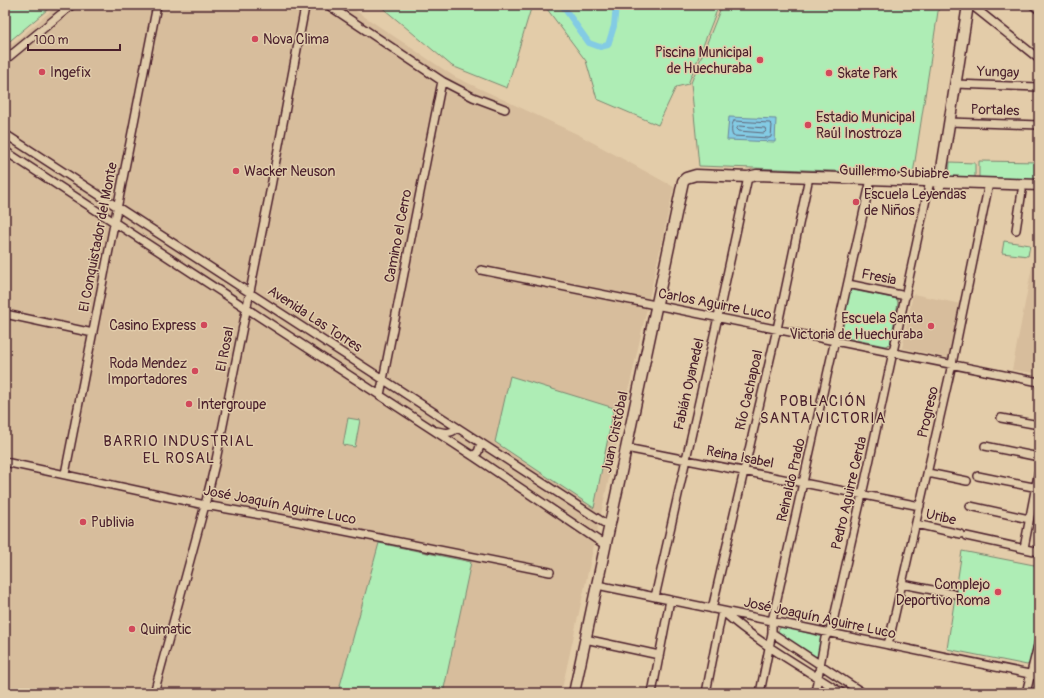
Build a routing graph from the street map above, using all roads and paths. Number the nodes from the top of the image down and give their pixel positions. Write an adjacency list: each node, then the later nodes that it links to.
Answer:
1 (72, 5): 10 (street)
2 (158, 5): 28 (street, El Conquistador del Monte)
3 (315, 5): 6 (street)
4 (328, 5): 11 (street)
5 (1033, 5): 8 (street)
6 (303, 6): 33 (street, El Rosal)
7 (971, 6): 9 (street); 12 (street)
8 (1039, 10)
9 (1039, 59)
10 (5, 60)
11 (442, 81): 14 (street); 44 (street, Camino el Cerro)
12 (956, 84): 13 (street, Yungay); 15 (street)
13 (1039, 87)
14 (505, 110)
15 (949, 122): 16 (street, Portales); 23 (street)
16 (1039, 125)
17 (5, 134): 28 (street, Avenida Las Torres)
18 (5, 151): 29 (street, Avenida Las Torres)
19 (748, 177): 20 (street, Guillermo Subiabre); 21 (street, Guillermo Subiabre); 38 (street, Fabián Oyanedel)
20 (686, 178): 35 (street, Juan Cristóbal)
21 (808, 180): 22 (street, Guillermo Subiabre); 39 (street, Río Cachapoal)
22 (870, 182): 23 (street, Guillermo Subiabre); 32 (street, Reinaldo Prado)
23 (934, 184): 25 (street, Guillermo Subiabre); 34 (street, Pedro Aguirre Cerda)
24 (1039, 185): 25 (street, Guillermo Subiabre)
25 (988, 187): 26 (street, Guillermo Subiabre); 43 (street, Progreso)
26 (1022, 191): 27 (street, Guillermo Subiabre); 30 (street)
27 (1039, 192)
28 (118, 206): 29 (street, El Conquistador del Monte); 33 (street, Avenida Las Torres)
29 (115, 222): 36 (street, Avenida Las Torres); 40 (street, El Conquistador del Monte)
30 (1016, 230)
31 (481, 270): 35 (street, Carlos Aguirre Luco)
32 (848, 284): 34 (street, Fresia); 41 (street, Reinaldo Prado)
33 (250, 292): 36 (street, El Rosal); 44 (street, Avenida Las Torres)
34 (906, 296): 42 (street, Pedro Aguirre Cerda)
35 (657, 306): 38 (street, Carlos Aguirre Luco); 53 (street, Juan Cristóbal)
36 (246, 308): 46 (street, Avenida Las Torres); 67 (street, El Rosal)
37 (5, 314): 40 (street)
38 (718, 317): 39 (street, Carlos Aguirre Luco); 56 (street, Fabián Oyanedel)
39 (776, 329): 41 (street, Carlos Aguirre Luco); 59 (street, Río Cachapoal)
40 (93, 333): 61 (street, El Conquistador del Monte)
41 (835, 341): 42 (street, Carlos Aguirre Luco); 64 (street, Reinaldo Prado)
42 (893, 353): 43 (street, Carlos Aguirre Luco); 66 (street, Pedro Aguirre Cerda)
43 (952, 364): 45 (street, Carlos Aguirre Luco); 60 (street, Progreso)
44 (383, 379): 46 (street, Camino el Cerro); 49 (street, Avenida Las Torres)
45 (1039, 382)
46 (380, 395): 50 (street, Avenida Las Torres)
47 (1001, 418): 48 (street)
48 (1039, 425)
49 (457, 428): 50 (street); 51 (street, Avenida Las Torres)
50 (433, 430): 54 (street, Avenida Las Torres)
51 (481, 443): 54 (street); 72 (street, Avenida Las Torres)
52 (985, 446): 55 (street)
53 (626, 448): 56 (street, Reina Isabel); 72 (street, Juan Cristóbal)
54 (473, 456): 73 (street, Avenida Las Torres)
55 (1039, 457)
56 (685, 460): 59 (street, Reina Isabel); 80 (street, Fabián Oyanedel)
57 (5, 462): 61 (street, José Joaquín Aguirre Luco)
58 (1039, 470): 65 (street)
59 (744, 471): 64 (street, Reina Isabel); 82 (street, Río Cachapoal)
60 (928, 473): 63 (street); 68 (street, Progreso)
61 (65, 474): 67 (street, José Joaquín Aguirre Luco)
62 (978, 476): 65 (street)
63 (967, 481)
64 (804, 483): 66 (street, Reina Isabel); 84 (street, Reinaldo Prado)
65 (1037, 488): 70 (street)
66 (862, 494): 68 (street, Reina Isabel); 86 (street, Pedro Aguirre Cerda)
67 (205, 505): 76 (street, José Joaquín Aguirre Luco); 96 (street, El Rosal)
68 (920, 506): 71 (street, Progreso)
69 (970, 506): 70 (street)
70 (1029, 519): 74 (street)
71 (916, 524): 74 (street, Uribe); 77 (street, Progreso)
72 (609, 526): 73 (street, Juan Cristóbal)
73 (605, 545): 78 (street, Juan Cristóbal)
74 (1024, 548): 75 (street, Uribe)
75 (1039, 552)
76 (550, 572)
77 (902, 584): 79 (street); 89 (street, Progreso)
78 (597, 585): 80 (street, José Joaquín Aguirre Luco); 87 (street, Juan Cristóbal)
79 (953, 594)
80 (655, 597): 81 (street, José Joaquín Aguirre Luco)
81 (670, 600): 82 (street, José Joaquín Aguirre Luco); 91 (street)
82 (712, 609): 83 (street, José Joaquín Aguirre Luco)
83 (722, 611): 84 (street, José Joaquín Aguirre Luco); 90 (street); 99 (street)
84 (772, 621): 85 (street, Reinaldo Prado); 86 (street, José Joaquín Aguirre Luco)
85 (772, 633): 90 (street, Reinaldo Prado); 92 (street)
86 (828, 633): 89 (street, José Joaquín Aguirre Luco); 92 (street, Pedro Aguirre Cerda)
87 (585, 640): 91 (street); 97 (street, Juan Cristóbal)
88 (1039, 641): 93 (street)
89 (888, 645): 93 (street, José Joaquín Aguirre Luco)
90 (770, 647): 95 (street); 100 (street, Reinaldo Prado)
91 (659, 655): 98 (street)
92 (820, 665): 95 (street, Pedro Aguirre Cerda); 103 (street)
93 (1031, 674): 94 (street, José Joaquín Aguirre Luco); 104 (street)
94 (1039, 676)
95 (818, 677): 101 (street, Pedro Aguirre Cerda); 102 (street)
96 (154, 693)
97 (574, 693)
98 (652, 693)
99 (706, 693)
100 (760, 693)
101 (815, 693)
102 (842, 693)
103 (863, 693)
104 (1026, 693)

